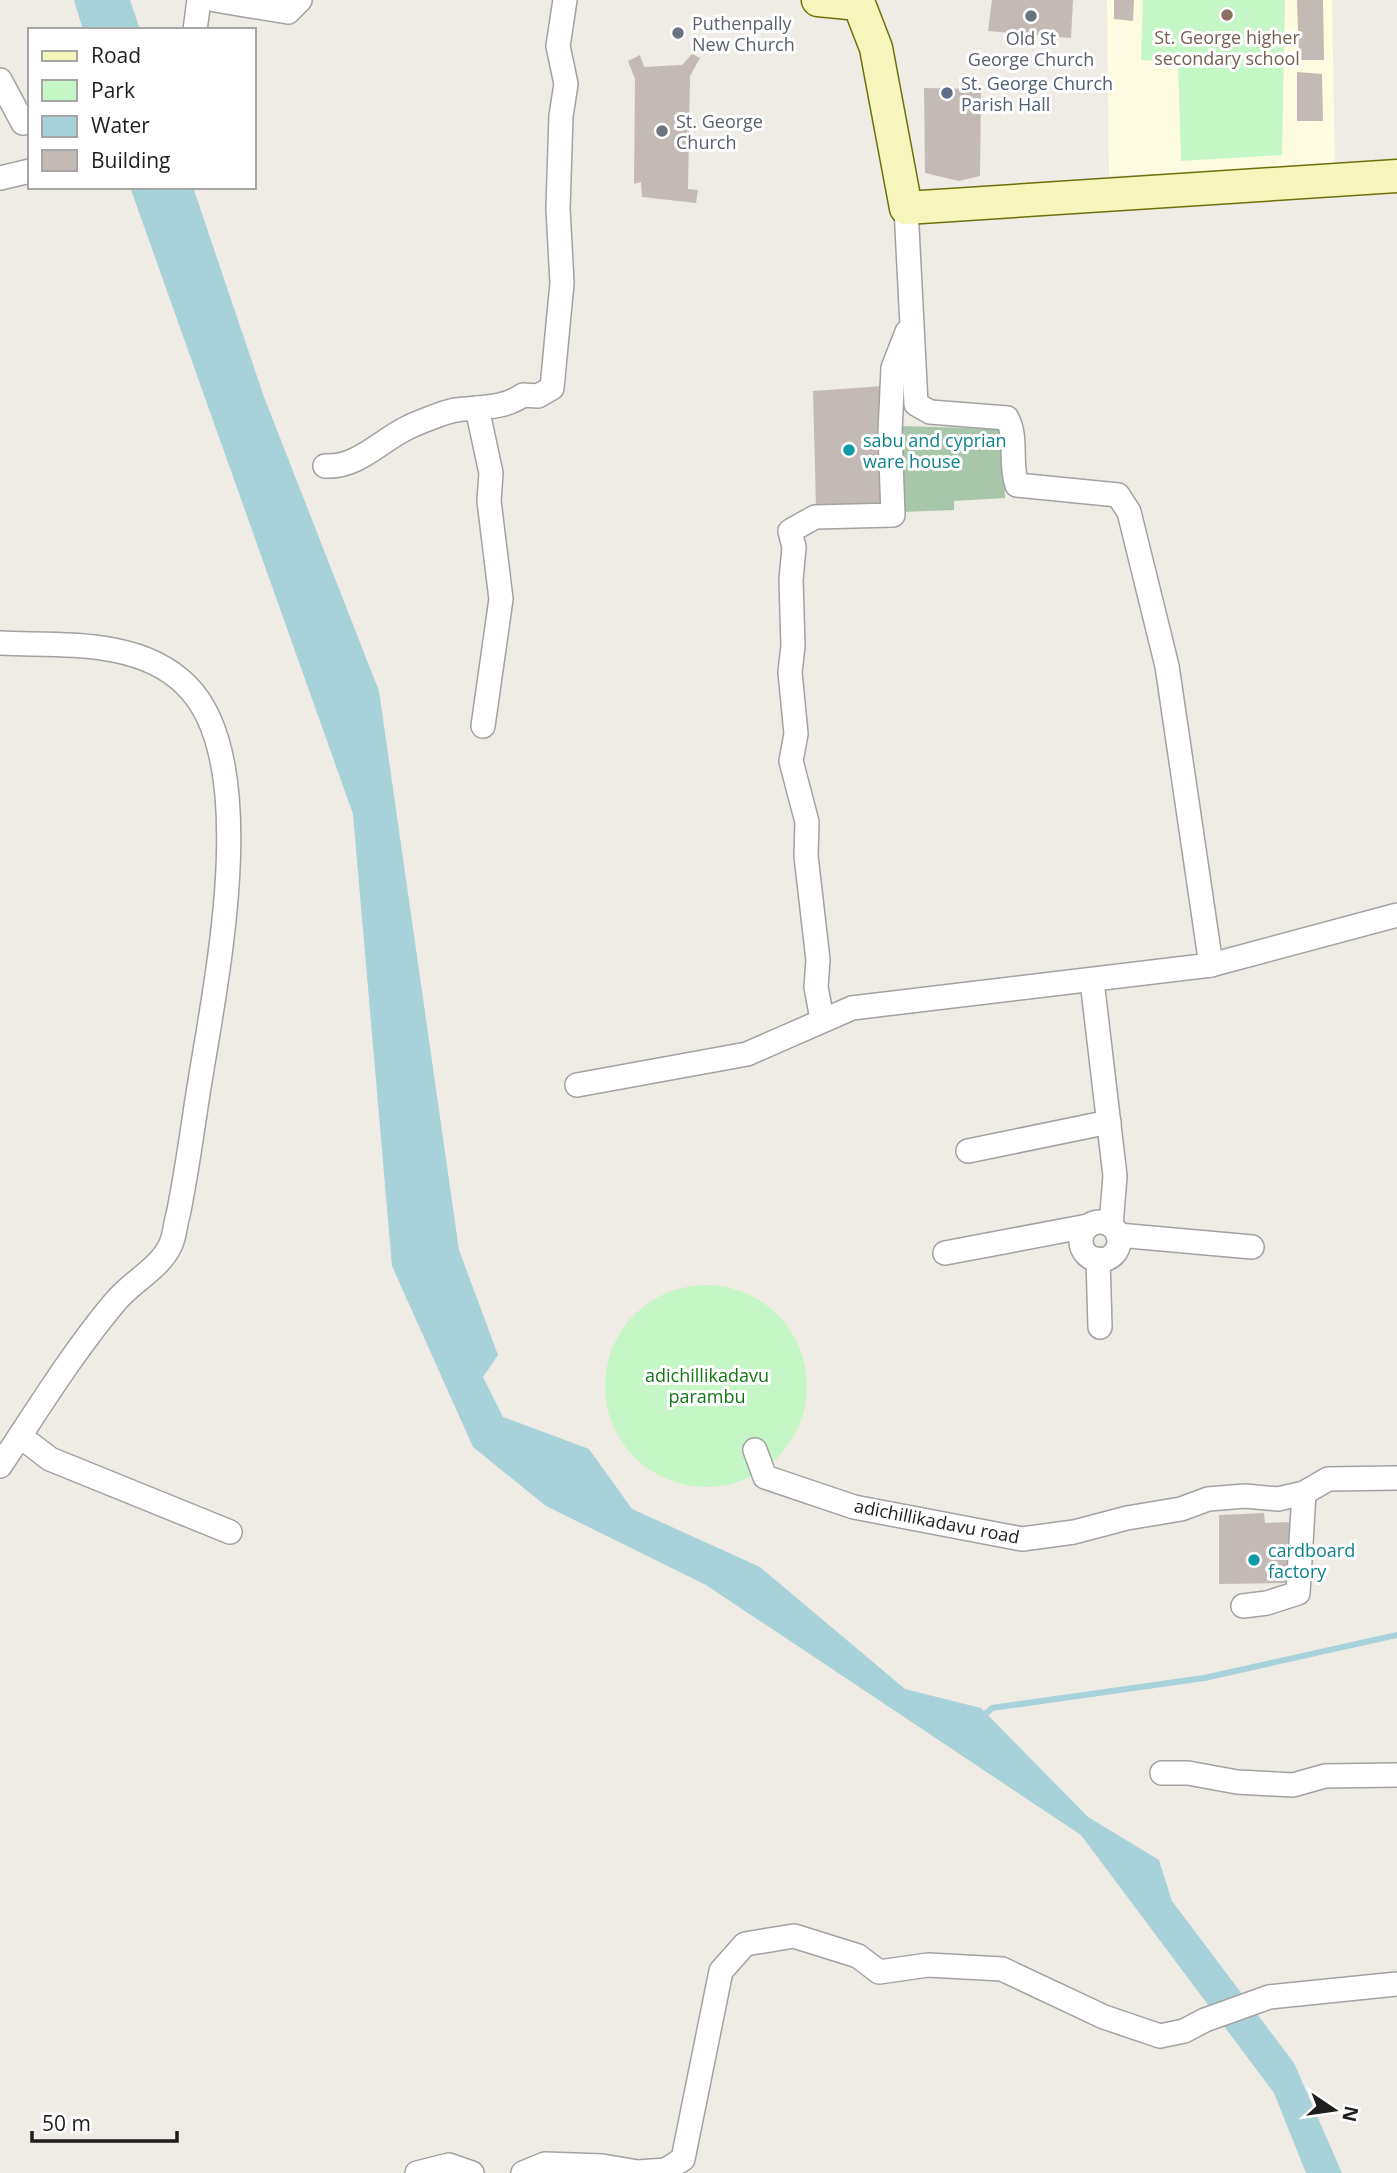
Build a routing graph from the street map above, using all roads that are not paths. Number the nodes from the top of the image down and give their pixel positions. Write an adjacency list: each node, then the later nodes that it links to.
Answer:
1 (199, 0): 7 (street)
2 (215, 0): 3 (street)
3 (300, 0)
4 (565, 0): 15 (street)
5 (818, 0): 6 (main road)
6 (862, 2): 13 (main road)
7 (195, 28)
8 (0, 80): 9 (street)
9 (23, 123)
10 (28, 171): 11 (street)
11 (0, 177)
12 (1397, 177): 13 (main road)
13 (906, 208): 14 (street)
14 (911, 323): 20 (street); 22 (street)
15 (477, 408): 16 (street); 18 (street)
16 (325, 466)
17 (0, 643): 31 (street)
18 (483, 726)
19 (1397, 915): 20 (street)
20 (1211, 965): 21 (street)
21 (1092, 981): 22 (street); 24 (street)
22 (822, 1019): 23 (street)
23 (577, 1085)
24 (1109, 1122): 25 (street); 26 (street)
25 (968, 1151)
26 (1106, 1229): 27 (street); 28 (street); 29 (street); 29 (street)
27 (1252, 1247)
28 (945, 1253)
29 (1098, 1259): 30 (street)
30 (1100, 1327)
31 (20, 1436): 33 (street); 36 (street)
32 (755, 1450): 35 (street, adichillikadavu road)
33 (0, 1466)
34 (1397, 1478): 35 (street)
35 (1304, 1493): 37 (street)
36 (230, 1532)
37 (1243, 1606)
38 (1162, 1773): 39 (street)
39 (1397, 1775)
40 (1397, 1984): 43 (street)
41 (416, 2173): 42 (street)
42 (472, 2173)
43 (523, 2173)

